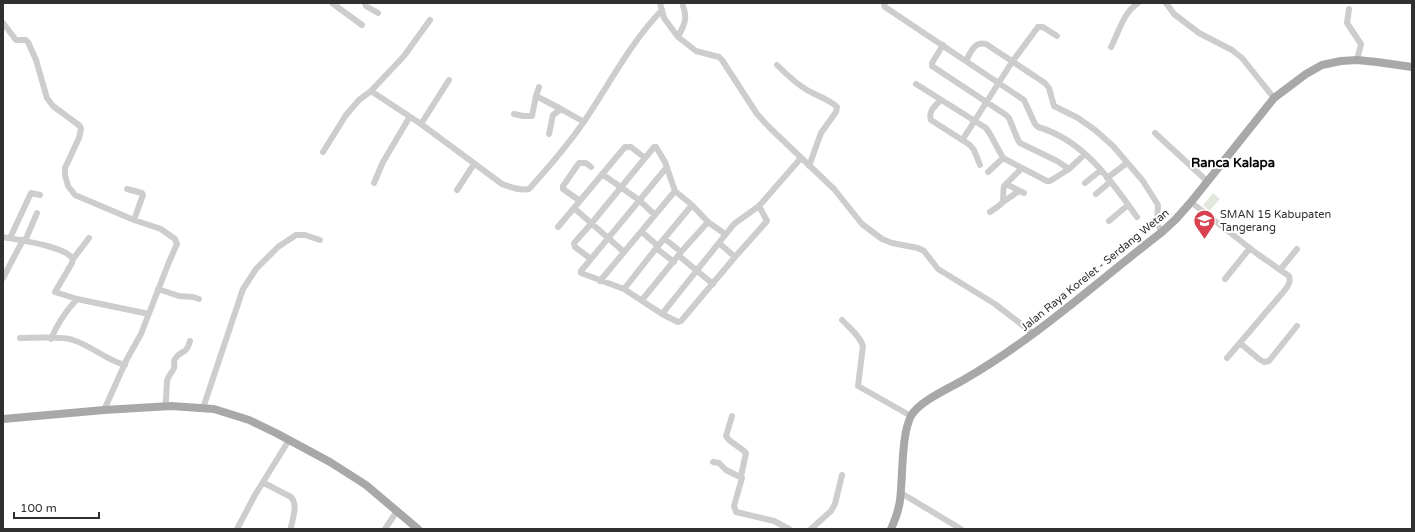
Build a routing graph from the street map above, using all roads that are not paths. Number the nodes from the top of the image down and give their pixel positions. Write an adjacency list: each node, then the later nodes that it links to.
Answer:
1 (332, 3): 13 (street)
2 (365, 3): 10 (street)
3 (660, 3): 9 (street)
4 (1138, 3): 17 (street)
5 (1166, 3): 29 (street)
6 (883, 4): 16 (street)
7 (683, 6): 15 (street)
8 (1349, 9): 18 (street)
9 (662, 10): 15 (street); 36 (street)
10 (378, 13)
11 (430, 20): 27 (street)
12 (3, 23): 80 (street)
13 (362, 25)
14 (1057, 36): 20 (street)
15 (678, 37): 44 (street)
16 (943, 45): 19 (street); 31 (street)
17 (1111, 47)
18 (1357, 60): 22 (main road, Jalan Raya Korelet - Serdang Wetan); 29 (main road, Jalan Raya Korelet - Serdang Wetan)
19 (966, 61): 20 (street); 24 (street)
20 (1012, 62): 24 (street); 46 (street)
21 (777, 65): 48 (street)
22 (1412, 67)
23 (449, 80): 37 (street)
24 (998, 83): 31 (street); 42 (street)
25 (916, 84): 30 (street)
26 (539, 87): 28 (street)
27 (371, 91): 34 (street); 41 (street)
28 (536, 96): 32 (street); 33 (street)
29 (1274, 98): 58 (main road, Jalan Raya Korelet - Serdang Wetan)
30 (941, 100): 35 (street); 40 (street)
31 (986, 102): 35 (street); 53 (street)
32 (561, 109): 36 (street); 39 (street)
33 (514, 114)
34 (409, 118): 37 (street); 59 (street)
35 (974, 120): 40 (street); 45 (street)
36 (584, 122): 47 (street)
37 (421, 124): 47 (street)
38 (1155, 133): 58 (street)
39 (549, 134)
40 (963, 139): 49 (street)
41 (323, 152)
42 (1085, 154): 53 (street); 54 (street)
43 (644, 158): 51 (street); 56 (street); 62 (street)
44 (801, 158): 48 (street); 73 (street)
45 (1003, 158): 52 (street); 55 (street)
46 (1127, 163): 57 (street); 86 (street)
47 (474, 164): 64 (street)
48 (809, 166): 119 (street)
49 (980, 166)
50 (590, 167): 69 (street)
51 (667, 167): 65 (street); 68 (street)
52 (1022, 168): 53 (street); 61 (street)
53 (1069, 169)
54 (1101, 170): 57 (street); 60 (street)
55 (988, 172)
56 (602, 174): 62 (street); 69 (street)
57 (1109, 180): 66 (street); 74 (street)
58 (1207, 181): 71 (main road, Jalan Raya Korelet - Serdang Wetan)
59 (374, 183)
60 (1085, 183)
61 (1006, 184): 70 (street); 70 (street)
62 (621, 187): 68 (street); 83 (street)
63 (127, 189): 80 (street)
64 (457, 190)
65 (675, 191): 72 (street); 78 (street)
66 (1096, 194)
67 (40, 195): 88 (street)
68 (639, 200): 78 (street); 90 (street)
69 (580, 201): 75 (street)
70 (1003, 202): 76 (street)
71 (1191, 202): 86 (main road, Jalan Raya Korelet - Serdang Wetan); 96 (street)
72 (692, 205): 82 (street); 91 (street)
73 (760, 205): 87 (street); 100 (street)
74 (1128, 205): 79 (street); 81 (street)
75 (574, 208): 83 (street); 84 (street)
76 (990, 212)
77 (37, 214): 92 (street)
78 (655, 215): 85 (street)
79 (1137, 217)
80 (134, 220): 110 (street)
81 (1109, 221)
82 (708, 222): 87 (street); 99 (street)
83 (591, 224): 90 (street); 101 (street)
84 (558, 227)
85 (642, 232): 95 (street); 98 (street)
86 (1162, 232): 119 (main road, Jalan Raya Korelet - Serdang Wetan)
87 (725, 234): 94 (street)
88 (6, 237): 92 (street)
89 (89, 238): 102 (street)
90 (609, 239): 98 (street); 101 (street)
91 (665, 239): 95 (street); 99 (street)
92 (24, 240): 102 (street); 106 (street)
93 (320, 240): 127 (street)
94 (719, 243): 100 (street); 104 (street)
95 (657, 247): 103 (street); 111 (street)
96 (1250, 248): 105 (street); 107 (street)
97 (1297, 248): 105 (street)
98 (624, 252): 108 (street)
99 (680, 254): 103 (street); 104 (street)
100 (734, 257): 109 (street)
101 (591, 259): 108 (street)
102 (73, 260): 112 (street)
103 (674, 262): 114 (street)
104 (697, 270): 109 (street); 116 (street)
105 (1280, 270): 123 (street)
106 (3, 278)
107 (1225, 279)
108 (600, 281): 111 (street)
109 (713, 284): 116 (street)
110 (158, 289): 113 (street); 115 (street)
111 (624, 289): 114 (street)
112 (78, 299): 115 (street); 121 (street)
113 (199, 300)
114 (642, 300): 116 (street)
115 (149, 314): 125 (street)
116 (662, 314)
117 (842, 320): 130 (street)
118 (1297, 326): 123 (street)
119 (1034, 334): 130 (main road, Jalan Raya Korelet - Serdang Wetan)
120 (20, 338): 121 (street)
121 (51, 339): 125 (street)
122 (190, 340): 126 (street)
123 (1240, 343): 124 (street)
124 (1227, 358)
125 (125, 365): 128 (street)
126 (165, 407): 127 (main road); 128 (main road)
127 (203, 408): 132 (main road)
128 (104, 410): 131 (main road)
129 (732, 416): 135 (street)
130 (911, 416): 137 (main road)
131 (3, 419)
132 (289, 440): 136 (street); 138 (main road)
133 (713, 462): 135 (street)
134 (842, 475): 144 (street)
135 (741, 476): 143 (street)
136 (264, 482): 139 (street); 140 (street)
137 (901, 493): 145 (main road); 146 (street)
138 (398, 511): 141 (street); 142 (main road)
139 (291, 526)
140 (237, 529)
141 (385, 529)
142 (418, 529)
143 (790, 529)
144 (811, 529)
145 (891, 529)
146 (961, 529)

